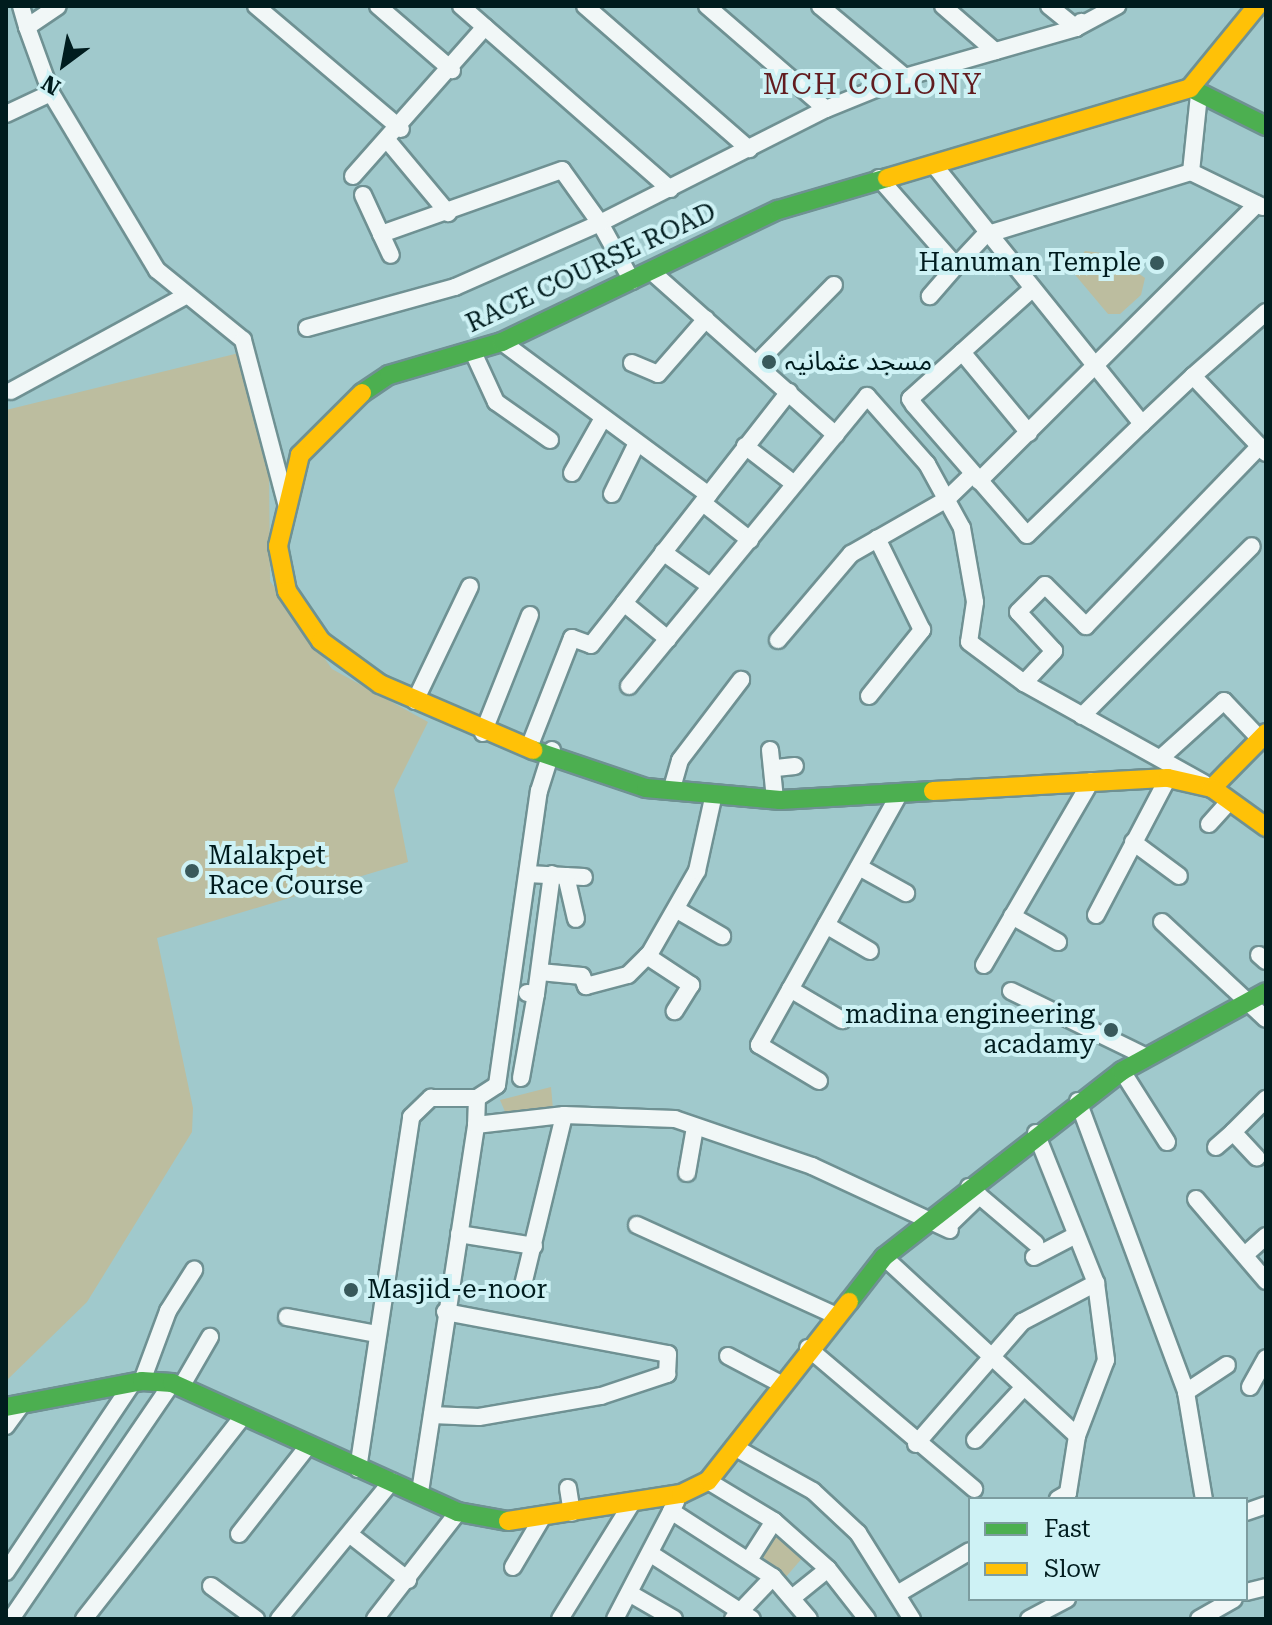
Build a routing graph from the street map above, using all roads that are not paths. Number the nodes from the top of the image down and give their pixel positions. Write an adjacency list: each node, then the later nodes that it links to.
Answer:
1 (21, 6): 14 (street)
2 (58, 6): 14 (street)
3 (256, 6): 25 (street)
4 (378, 6): 18 (street)
5 (461, 6): 15 (street)
6 (585, 6): 26 (street)
7 (707, 6): 22 (street)
8 (820, 6): 19 (street)
9 (943, 6): 17 (street)
10 (1049, 6): 16 (street)
11 (1094, 6): 16 (street)
12 (1117, 6): 16 (street)
13 (1257, 6): 20 (street)
14 (27, 27): 21 (street)
15 (485, 27): 18 (street); 31 (street)
16 (1076, 28): 17 (street)
17 (995, 51): 19 (street)
18 (452, 70): 25 (street)
19 (905, 77): 22 (street)
20 (1195, 91): 24 (street); 27 (street, RACE COURSE ROAD); 28 (street)
21 (51, 93): 23 (street); 44 (street)
22 (826, 109): 26 (street)
23 (6, 114)
24 (1266, 126)
25 (395, 135): 29 (street); 34 (street)
26 (749, 149): 31 (street)
27 (934, 165): 30 (street, RACE COURSE ROAD); 37 (street)
28 (1191, 172): 33 (street); 37 (street)
29 (353, 176)
30 (879, 178): 39 (street); 40 (street, RACE COURSE ROAD)
31 (670, 189): 35 (street)
32 (363, 195): 36 (street)
33 (1261, 206): 54 (street)
34 (448, 213): 35 (street); 36 (street)
35 (600, 223): 41 (street); 48 (street)
36 (381, 234): 38 (street)
37 (985, 235): 39 (street); 43 (street)
38 (391, 255)
39 (956, 266): 45 (street)
40 (651, 271): 41 (street, RACE COURSE ROAD); 47 (street)
41 (632, 281): 49 (street, RACE COURSE ROAD)
42 (834, 285): 53 (street)
43 (1032, 289): 51 (street); 54 (street)
44 (185, 296): 56 (street); 74 (street)
45 (930, 296)
46 (1266, 312): 55 (street)
47 (706, 319): 52 (street); 53 (street)
48 (307, 328)
49 (502, 342): 50 (street, RACE COURSE ROAD); 59 (street)
50 (473, 352): 64 (street); 74 (street, RACE COURSE ROAD)
51 (962, 352): 58 (street); 62 (street)
52 (632, 363)
53 (756, 364): 57 (street)
54 (1096, 368): 61 (street); 62 (street)
55 (1193, 376): 61 (street); 67 (street)
56 (11, 391)
57 (789, 392): 63 (street); 66 (street)
58 (914, 405): 60 (street); 69 (street)
59 (603, 418): 65 (street); 68 (street)
60 (891, 424): 63 (street); 73 (street)
61 (1142, 424): 69 (street)
62 (1029, 433): 69 (street)
63 (836, 435): 70 (street)
64 (550, 440)
65 (637, 443): 71 (street); 72 (street)
66 (745, 446): 70 (street); 72 (street)
67 (1263, 449): 86 (street)
68 (572, 473)
69 (976, 478): 73 (street)
70 (793, 483): 76 (street)
71 (612, 494)
72 (706, 499): 76 (street); 78 (street)
73 (947, 499): 75 (street); 86 (street)
74 (286, 503): 89 (street, RACE COURSE ROAD)
75 (877, 538): 84 (street); 88 (street)
76 (750, 540): 80 (street)
77 (1252, 546): 90 (street)
78 (663, 552): 80 (street); 81 (street)
79 (470, 586): 89 (street)
80 (710, 586): 83 (street)
81 (624, 603): 83 (street); 93 (street)
82 (530, 615): 91 (street)
83 (668, 639): 87 (street)
84 (778, 640)
85 (741, 680): 101 (street)
86 (1024, 683): 90 (street)
87 (629, 686)
88 (869, 696)
89 (415, 701): 91 (street, RACE COURSE ROAD)
90 (1082, 716): 96 (street)
91 (483, 733): 93 (street, RACE COURSE ROAD)
92 (1263, 736): 96 (street); 102 (street)
93 (530, 745): 94 (street, RACE COURSE ROAD)
94 (552, 750): 101 (street, RACE COURSE ROAD); 111 (street)
95 (770, 750): 98 (street)
96 (1163, 756): 102 (street)
97 (795, 766): 98 (street)
98 (776, 768): 105 (street)
99 (1168, 778): 100 (street, RACE COURSE ROAD); 102 (street, RACE COURSE ROAD); 109 (street)
100 (1091, 781): 104 (street, RACE COURSE ROAD); 118 (street)
101 (672, 788): 103 (street, RACE COURSE ROAD)
102 (1212, 788): 106 (street, RACE COURSE ROAD)
103 (714, 794): 105 (street, RACE COURSE ROAD); 116 (street)
104 (897, 798): 105 (street, RACE COURSE ROAD); 110 (street)
105 (775, 799)
106 (1230, 801): 107 (street); 108 (street, RACE COURSE ROAD)
107 (1209, 824)
108 (1266, 827)
109 (1133, 842): 113 (street); 117 (street)
110 (859, 867): 115 (street); 121 (street)
111 (528, 874): 112 (street); 129 (street)
112 (559, 875): 114 (street); 119 (street); 127 (street)
113 (1179, 876)
114 (584, 877)
115 (906, 893)
116 (679, 911): 122 (street); 125 (street)
117 (1096, 915)
118 (1012, 916): 123 (street); 126 (street)
119 (576, 919)
120 (1162, 922): 133 (street)
121 (826, 925): 124 (street); 128 (street)
122 (722, 936)
123 (1058, 942)
124 (870, 951)
125 (647, 956): 127 (street); 134 (street)
126 (984, 965)
127 (540, 972): 132 (street)
128 (790, 989): 136 (street); 140 (street)
129 (511, 990): 132 (street); 141 (street)
130 (1011, 991): 137 (street)
131 (1266, 992): 133 (street)
132 (536, 994): 139 (street)
133 (1247, 998): 135 (street); 137 (street)
134 (675, 1011)
135 (1266, 1019)
136 (842, 1020)
137 (1145, 1056): 138 (street)
138 (1122, 1071): 143 (street); 149 (street)
139 (521, 1078)
140 (819, 1081)
141 (477, 1098): 145 (street); 170 (street)
142 (1266, 1099): 147 (street)
143 (1078, 1101): 148 (street); 182 (street)
144 (564, 1115): 145 (street); 146 (street); 160 (street)
145 (476, 1125): 157 (street)
146 (695, 1127): 152 (street); 156 (street)
147 (1233, 1132): 150 (street); 151 (street)
148 (1036, 1133): 153 (street); 158 (street)
149 (1167, 1142)
150 (1216, 1147)
151 (1257, 1158)
152 (687, 1173)
153 (974, 1192): 156 (street); 158 (street)
154 (1196, 1199): 161 (street)
155 (637, 1225): 168 (street)
156 (943, 1225): 162 (street)
157 (459, 1234): 160 (street); 167 (street)
158 (1076, 1235): 165 (street)
159 (1266, 1236): 161 (street)
160 (534, 1246): 166 (street)
161 (1246, 1254): 164 (street)
162 (884, 1257): 168 (street); 175 (street)
163 (194, 1270): 177 (street)
164 (1266, 1281)
165 (1096, 1283): 175 (street); 187 (street)
166 (523, 1285)
167 (445, 1312): 184 (street); 184 (street)
168 (832, 1314): 172 (street)
169 (287, 1317): 170 (street)
170 (377, 1334): 192 (street)
171 (210, 1337): 179 (street)
172 (808, 1348): 178 (street); 189 (street)
173 (728, 1356): 178 (street)
174 (1266, 1358): 180 (street)
175 (992, 1359): 181 (street); 189 (street)
176 (1227, 1365): 182 (street)
177 (137, 1383): 179 (street); 183 (street); 214 (street)
178 (781, 1384): 191 (street)
179 (176, 1385): 185 (street); 226 (street)
180 (1250, 1387)
181 (1023, 1388): 187 (street); 188 (street)
182 (1186, 1392): 200 (street)
183 (13, 1406): 186 (street)
184 (432, 1415): 197 (street)
185 (243, 1416): 190 (street); 227 (street)
186 (6, 1426)
187 (1077, 1436): 199 (street)
188 (975, 1440)
189 (916, 1444): 196 (street)
190 (308, 1446): 192 (street); 207 (street)
191 (734, 1447): 194 (street); 219 (street)
192 (358, 1469): 193 (street)
193 (392, 1481): 197 (street); 208 (street)
194 (708, 1481): 198 (street); 206 (street)
195 (568, 1488): 204 (street)
196 (974, 1489)
197 (420, 1492): 203 (street)
198 (681, 1494): 201 (street); 202 (street)
199 (1061, 1497)
200 (1204, 1497)
201 (632, 1503): 204 (street); 230 (street)
202 (671, 1511): 210 (street); 211 (street)
203 (458, 1512): 205 (street); 216 (street)
204 (572, 1513): 205 (street)
205 (542, 1518): 212 (street)
206 (774, 1521): 211 (street); 213 (street)
207 (239, 1534)
208 (353, 1537): 216 (street); 229 (street)
209 (968, 1552): 219 (street)
210 (651, 1554): 218 (street); 223 (street)
211 (749, 1560): 215 (street)
212 (513, 1567)
213 (828, 1569): 220 (street); 233 (street)
214 (6, 1572)
215 (773, 1577): 220 (street); 223 (street)
216 (408, 1580): 225 (street)
217 (211, 1586): 228 (street)
218 (629, 1593): 224 (street); 231 (street)
219 (899, 1593): 234 (street)
220 (792, 1598): 232 (street)
221 (1063, 1601): 235 (street)
222 (1230, 1601): 236 (street)
223 (743, 1615)
224 (665, 1617)
225 (379, 1618)
226 (11, 1619)
227 (84, 1619)
228 (256, 1619)
229 (279, 1619)
230 (560, 1619)
231 (615, 1619)
232 (809, 1619)
233 (867, 1619)
234 (912, 1619)
235 (1029, 1619)
236 (1199, 1619)

